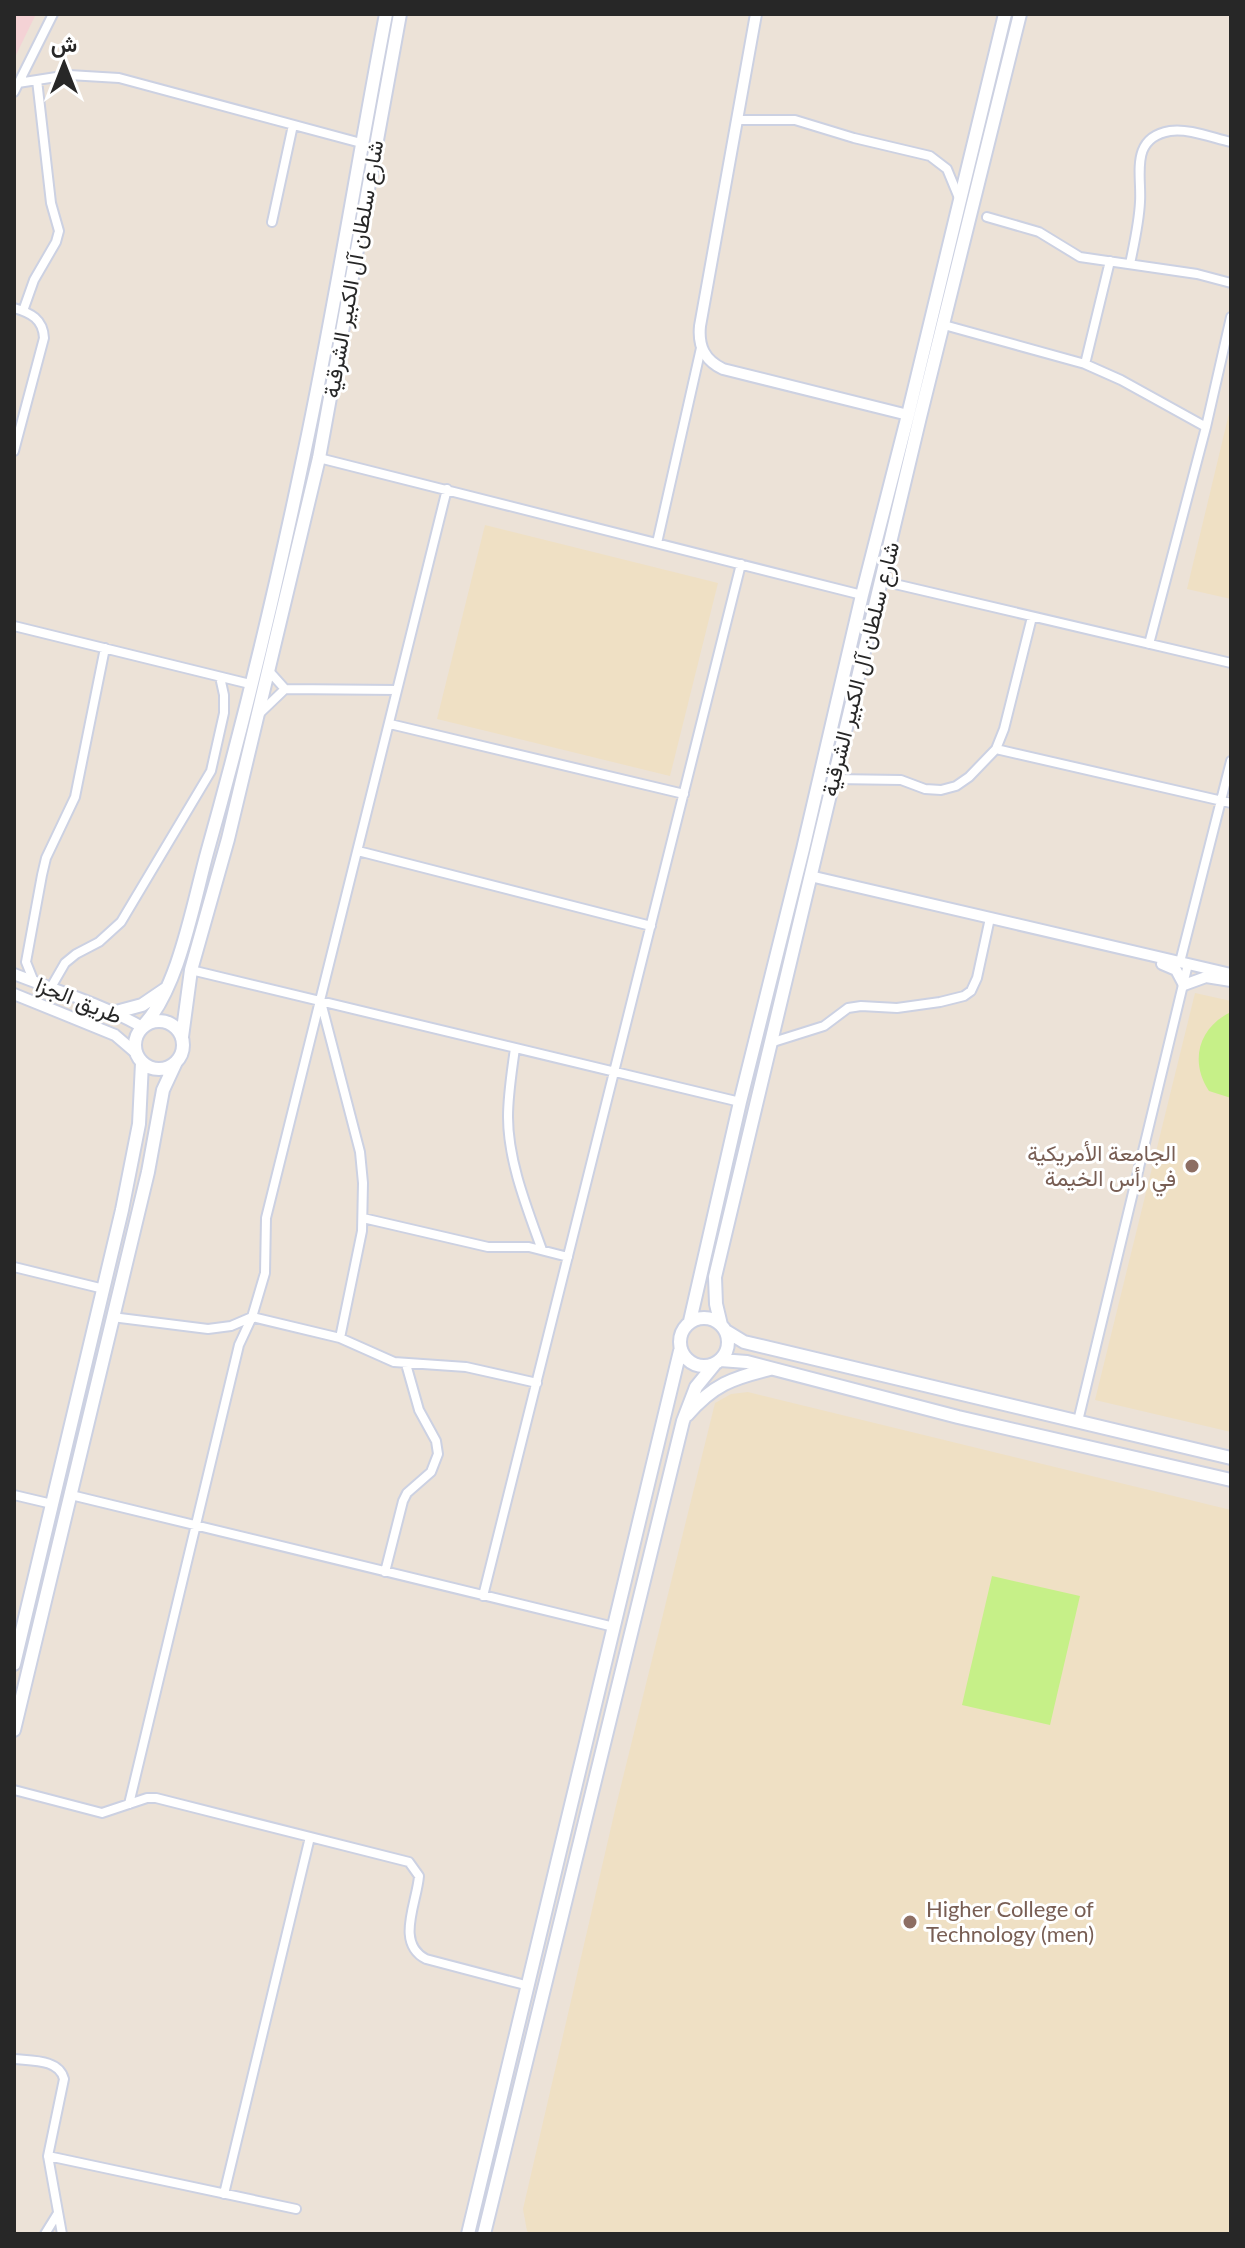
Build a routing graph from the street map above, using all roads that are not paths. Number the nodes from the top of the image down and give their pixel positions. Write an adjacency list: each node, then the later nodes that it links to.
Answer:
1 (53, 14): 8 (street)
2 (386, 14): 12 (main road, شارع سلطان آل الكبير الشرقية)
3 (400, 14): 27 (main road, شارع سلطان آل الكبير الشرقية)
4 (756, 14): 9 (street)
5 (1005, 14): 13 (main road, شارع سلطان آل الكبير الشرقية)
6 (1020, 14): 21 (main road, شارع سلطان آل الكبير الشرقية)
7 (37, 80): 8 (street); 10 (street); 19 (street)
8 (16, 87)
9 (737, 120): 13 (street); 22 (street)
10 (293, 125): 12 (street); 15 (street)
11 (1231, 142): 17 (street)
12 (361, 143): 40 (main road, شارع سلطان آل الكبير الشرقية)
13 (960, 200): 24 (main road, شارع سلطان آل الكبير الشرقية)
14 (987, 217): 16 (street)
15 (272, 222)
16 (1110, 261): 17 (street); 23 (street)
17 (1130, 264): 18 (street)
18 (1231, 283)
19 (18, 310): 26 (street)
20 (1231, 317): 25 (street)
21 (944, 325): 23 (street); 31 (main road, شارع سلطان آل الكبير الشرقية)
22 (701, 348): 24 (street); 29 (street)
23 (1085, 364): 25 (street)
24 (908, 415): 32 (main road, شارع سلطان آل الكبير الشرقية)
25 (1206, 427): 35 (street)
26 (14, 451)
27 (319, 458): 28 (street); 38 (main road, شارع سلطان آل الكبير الشرقية)
28 (447, 489): 29 (street); 42 (street)
29 (657, 543): 30 (street)
30 (741, 564): 32 (street); 48 (street)
31 (882, 581): 33 (street); 47 (main road, شارع سلطان آل الكبير الشرقية)
32 (862, 595): 75 (main road, شارع سلطان آل الكبير الشرقية)
33 (1032, 617): 35 (street); 45 (street)
34 (14, 626): 36 (street)
35 (1149, 644): 37 (street)
36 (105, 648): 39 (street); 55 (street)
37 (1231, 663)
38 (268, 670): 41 (street); 43 (main road, شارع سلطان آل الكبير الشرقية)
39 (220, 677): 40 (street); 64 (street)
40 (250, 684): 63 (main road, شارع سلطان آل الكبير الشرقية)
41 (285, 689): 42 (street); 43 (street)
42 (397, 690): 44 (street)
43 (258, 715): 57 (main road, شارع سلطان آل الكبير الشرقية)
44 (390, 724): 48 (street); 50 (street)
45 (996, 749): 47 (street); 49 (street)
46 (1231, 761): 49 (street)
47 (834, 779): 51 (main road, شارع سلطان آل الكبير الشرقية)
48 (684, 794): 53 (street)
49 (1226, 802): 56 (street)
50 (358, 851): 53 (street); 66 (street)
51 (810, 876): 52 (street); 70 (main road, شارع سلطان آل الكبير الشرقية)
52 (990, 918): 54 (street); 70 (street)
53 (651, 926): 74 (street)
54 (1133, 951): 56 (street); 62 (street)
55 (26, 962): 58 (street); 61 (street)
56 (1184, 963): 59 (street); 62 (street)
57 (191, 970): 66 (street); 69 (main road, شارع سلطان آل الكبير الشرقية)
58 (14, 972): 61 (street, طريق الجزا)
59 (1231, 974)
60 (1231, 981): 62 (street)
61 (34, 982): 64 (street, طريق الجزا)
62 (1184, 985): 92 (street)
63 (170, 987): 67 (main road); 68 (main road, شارع سلطان آل الكبير الشرقية)
64 (50, 989): 67 (street, طريق الجزا)
65 (14, 994): 72 (street, طريق الجزا)
66 (321, 1001): 71 (street); 76 (street); 82 (street)
67 (116, 1012): 68 (street, طريق الجزا)
68 (142, 1027): 69 (main road); 72 (main road)
69 (182, 1037): 73 (main road)
70 (770, 1043): 84 (main road, شارع سلطان آل الكبير الشرقية)
71 (515, 1048): 74 (street); 77 (street)
72 (139, 1058): 73 (main road); 80 (main road)
73 (176, 1062): 81 (main road)
74 (615, 1072): 75 (street); 78 (street)
75 (740, 1102): 83 (main road, شارع سلطان آل الكبير الشرقية)
76 (363, 1218): 77 (street); 85 (street)
77 (542, 1250): 78 (street)
78 (568, 1257): 90 (street)
79 (14, 1267): 80 (street)
80 (104, 1289): 97 (main road)
81 (112, 1317): 82 (street); 96 (main road)
82 (252, 1317): 85 (street); 98 (street)
83 (690, 1321): 84 (main road); 86 (main road)
84 (724, 1328): 87 (main road); 92 (main road)
85 (340, 1338): 88 (street)
86 (680, 1351): 87 (main road); 101 (main road)
87 (717, 1362): 89 (main road); 91 (main road)
88 (406, 1364): 90 (street); 99 (street)
89 (772, 1368): 91 (main road); 94 (main road)
90 (537, 1383): 100 (street)
91 (683, 1421): 113 (main road)
92 (1078, 1421): 93 (main road)
93 (1231, 1458)
94 (1231, 1480)
95 (14, 1495): 97 (street)
96 (71, 1495): 98 (street); 103 (main road)
97 (52, 1504): 102 (main road)
98 (194, 1524): 99 (street); 105 (street)
99 (385, 1572): 100 (street)
100 (483, 1596): 101 (street)
101 (614, 1627): 107 (main road)
102 (14, 1664)
103 (14, 1730)
104 (14, 1790): 105 (street)
105 (129, 1804): 106 (street)
106 (310, 1837): 107 (street); 110 (street)
107 (529, 1986): 116 (main road)
108 (14, 2059): 109 (street)
109 (48, 2156): 110 (street); 112 (street)
110 (224, 2194): 111 (street)
111 (296, 2209)
112 (58, 2213): 114 (street); 115 (street)
113 (489, 2214): 117 (main road); 118 (street)
114 (45, 2234)
115 (62, 2234)
116 (468, 2234)
117 (484, 2234)
118 (492, 2234)

